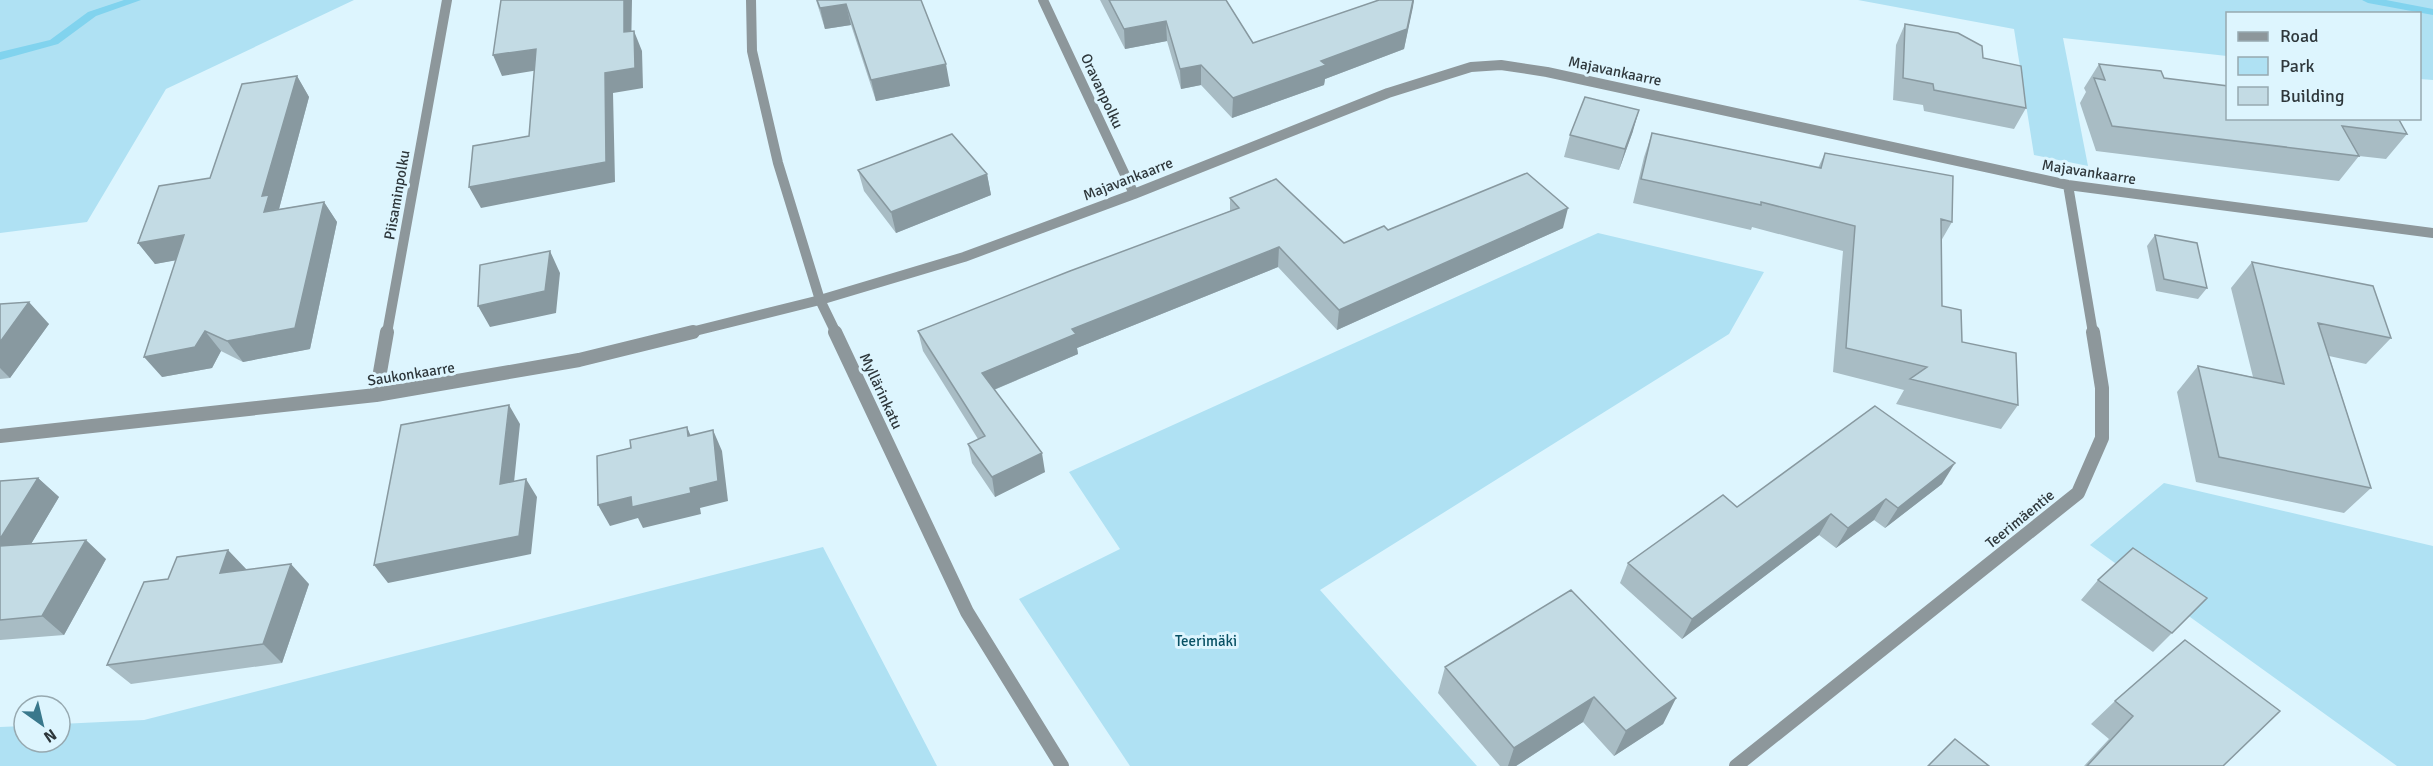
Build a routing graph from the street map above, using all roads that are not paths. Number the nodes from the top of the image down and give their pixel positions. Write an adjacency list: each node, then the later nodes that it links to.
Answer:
1 (447, 0): 8 (street, Piisaminpolku)
2 (751, 0): 7 (street, Myllärinkatu)
3 (1043, 0): 5 (street, Oravanpolku)
4 (2068, 186): 5 (street, Majavankaarre); 6 (street, Majavankaarre); 11 (street, Teerimäentie)
5 (1134, 194): 7 (street, Majavankaarre)
6 (2433, 233)
7 (820, 300): 8 (street, Saukonkaarre); 10 (street, Myllärinkatu)
8 (376, 395): 9 (street, Saukonkaarre)
9 (0, 436)
10 (1062, 766)
11 (1736, 766)

